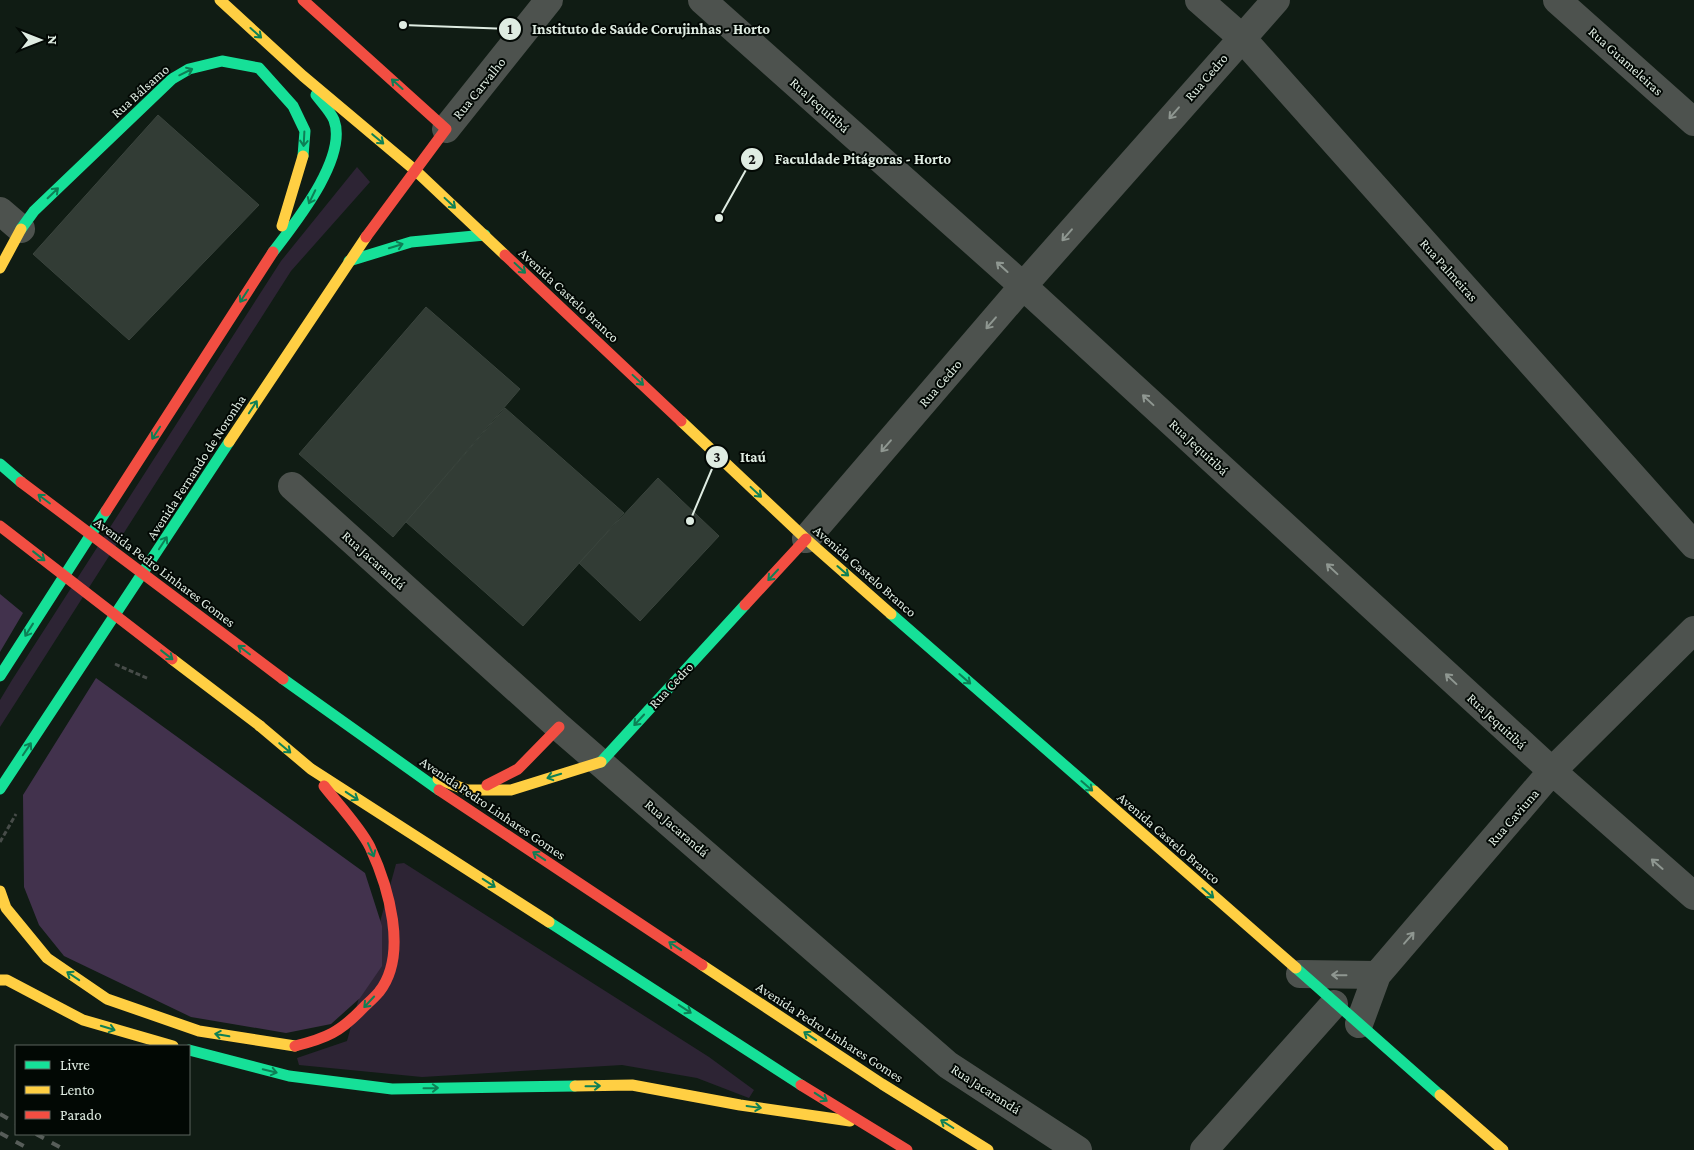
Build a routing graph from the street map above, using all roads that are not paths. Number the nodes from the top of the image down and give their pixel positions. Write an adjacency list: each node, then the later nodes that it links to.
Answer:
1 (220, 0): 9 (main road, Avenida Castelo Branco, one-way to 9)
2 (304, 0): 11 (main road, one-way to 2)
3 (550, 0): 11 (street, Rua Carvalho)
4 (702, 0): 19 (street, Rua Jequitibá, one-way to 4)
5 (1199, 0): 8 (street, Rua Palmeiras)
6 (1276, 0): 8 (street, Rua Cedro)
7 (1557, 0): 10 (street, Rua Guameleiras)
8 (1241, 37): 19 (street, Rua Cedro, one-way to 19); 24 (street, Rua Palmeiras)
9 (303, 76): 12 (main road, Avenida Castelo Branco, one-way to 12); 16 (main road, one-way to 16)
10 (1694, 122)
11 (446, 129): 12 (main road, Avenida Fernando de Noronha)
12 (416, 171): 15 (main road, Avenida Castelo Branco, one-way to 15); 17 (main road, Avenida Fernando de Noronha)
13 (0, 211): 14 (street)
14 (20, 229): 16 (main road, Rua Bálsamo, one-way to 16); 18 (main road, Rua Bálsamo)
15 (484, 235): 17 (main road, one-way to 15); 23 (main road, Avenida Castelo Branco, one-way to 23)
16 (271, 255): 26 (main road, one-way to 26)
17 (349, 260): 32 (main road, Avenida Fernando de Noronha, one-way to 17)
18 (0, 268)
19 (1023, 286): 23 (street, Rua Cedro, one-way to 23); 31 (street, Rua Jequitibá, one-way to 19)
20 (0, 464): 29 (main road, Avenida Pedro Linhares Gomes, one-way to 20, bridge)
21 (292, 486): 27 (street, Rua Jacarandá)
22 (0, 526): 30 (main road, one-way to 30, bridge)
23 (806, 539): 28 (main road, Rua Cedro, one-way to 28); 36 (main road, Avenida Castelo Branco, one-way to 36)
24 (1694, 544)
25 (1694, 630): 31 (street, Rua Caviuna)
26 (0, 676)
27 (559, 728): 28 (street, Rua Jacarandá); 33 (main road)
28 (600, 762): 33 (main road, one-way to 33); 46 (street, Rua Jacarandá)
29 (407, 768): 33 (main road); 45 (main road, Avenida Pedro Linhares Gomes, one-way to 29)
30 (311, 770): 34 (main road, one-way to 34); 43 (main road, one-way to 43)
31 (1552, 771): 35 (street, Rua Jequitibá, one-way to 31); 37 (street, Rua Caviuna, one-way to 31)
32 (0, 789)
33 (467, 790)
34 (0, 891)
35 (1694, 896)
36 (1300, 974): 37 (street, one-way to 36); 39 (main road, Avenida Castelo Branco)
37 (1377, 975): 40 (street, Rua Caviuna)
38 (0, 980): 41 (main road, one-way to 41)
39 (1334, 1004): 40 (main road, Avenida Castelo Branco); 47 (street)
40 (1359, 1024): 48 (main road, Avenida Castelo Branco)
41 (170, 1045)
42 (190, 1050): 43 (main road, one-way to 43)
43 (858, 1122): 44 (main road)
44 (907, 1150)
45 (988, 1150)
46 (1078, 1150)
47 (1204, 1150)
48 (1503, 1150)

